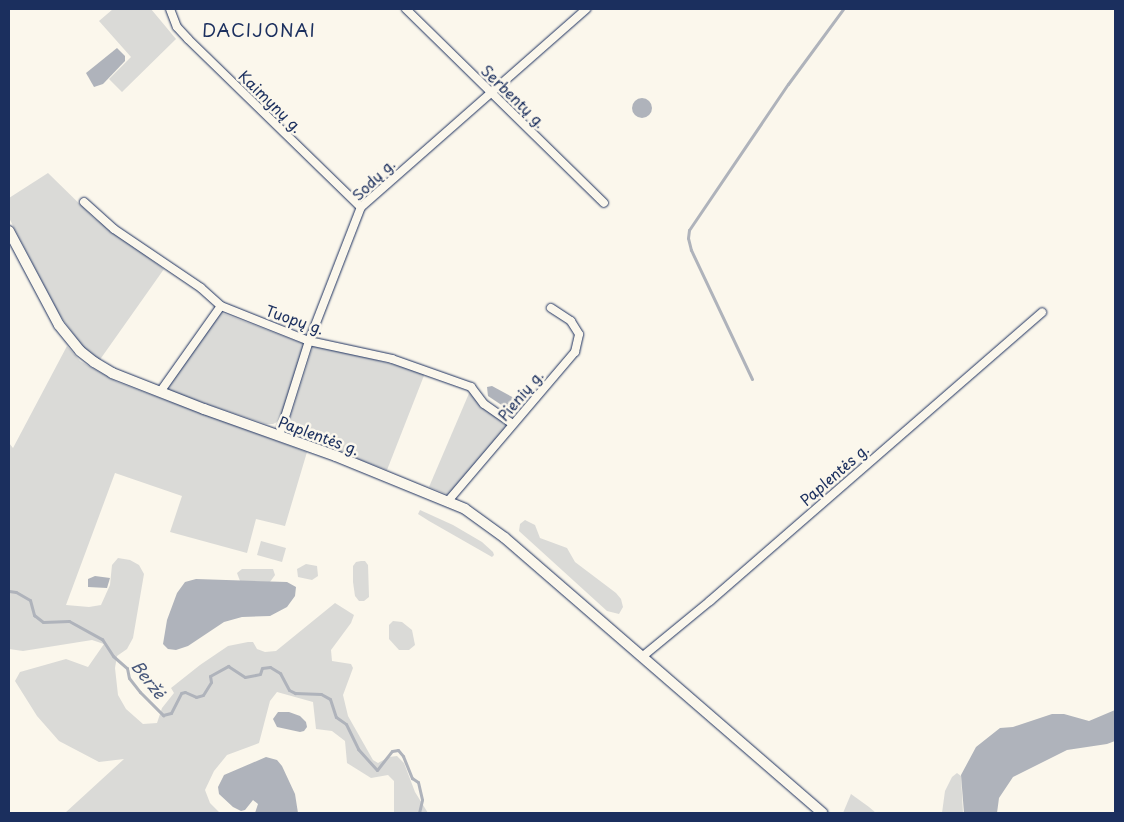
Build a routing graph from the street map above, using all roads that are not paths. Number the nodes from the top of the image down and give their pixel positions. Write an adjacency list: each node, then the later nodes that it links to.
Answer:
1 (170, 9): 7 (street, Kaimynų g.)
2 (406, 9): 4 (street, Serbentų g.)
3 (586, 9): 4 (street, Sodų g.)
4 (491, 93): 6 (street, Serbentų g.); 7 (street, Sodų g.)
5 (84, 202): 9 (street, Tuopų g.)
6 (604, 203)
7 (361, 206): 12 (street, Sodų g.)
8 (9, 230): 13 (main road, Paplentės g.)
9 (221, 306): 12 (street, Tuopų g.); 13 (street)
10 (551, 308): 14 (street, Pienių g.)
11 (1042, 312): 17 (street, Paplentės g.)
12 (309, 341): 14 (street, Tuopų g.); 15 (street, Sodų g.)
13 (160, 392): 15 (main road, Paplentės g.)
14 (513, 424): 16 (street, Pienių g.)
15 (279, 436): 16 (main road, Paplentės g.)
16 (448, 501): 17 (main road, Paplentės g.)
17 (643, 656): 18 (main road, Paplentės g.)
18 (822, 813)

